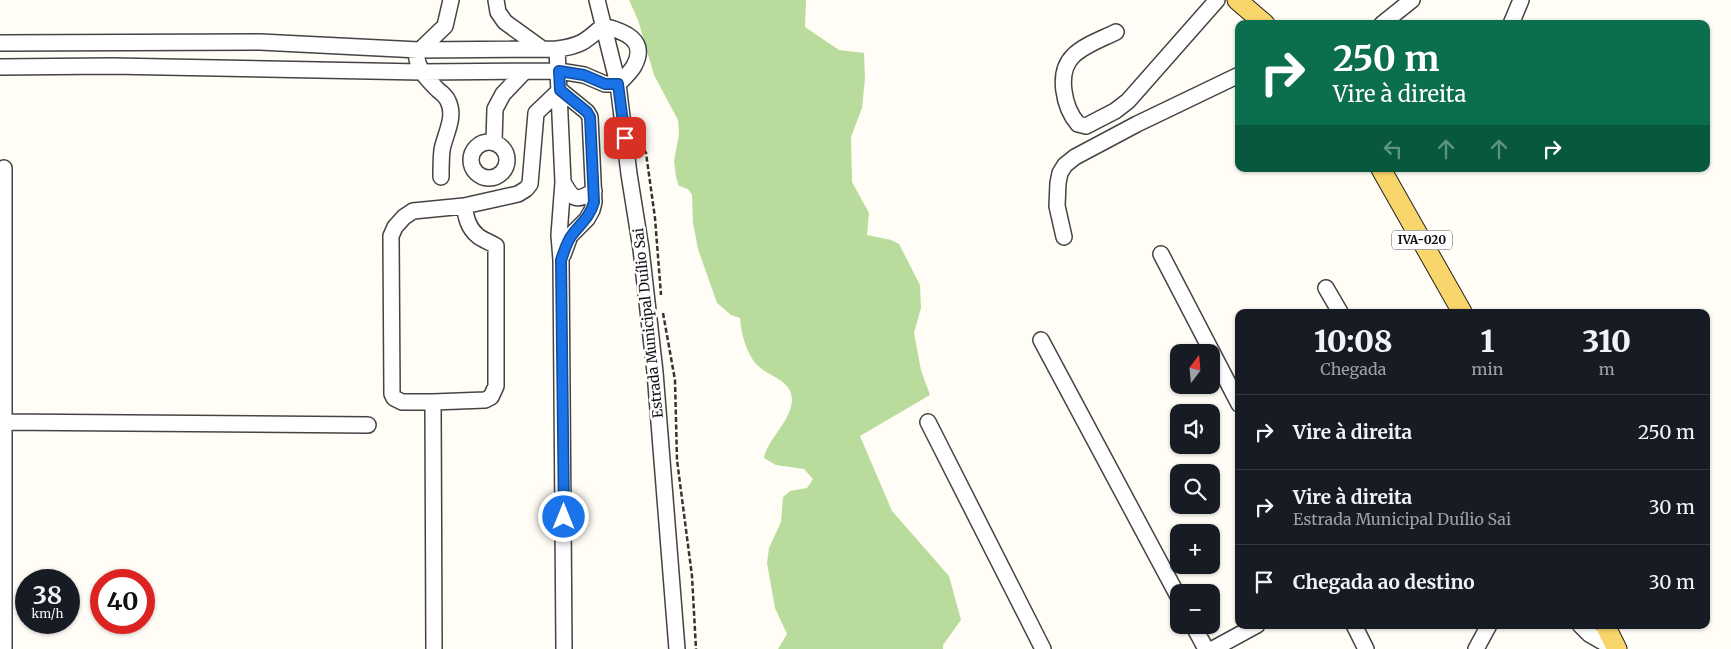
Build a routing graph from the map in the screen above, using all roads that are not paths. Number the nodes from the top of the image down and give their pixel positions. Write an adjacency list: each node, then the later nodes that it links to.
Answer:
1 (451, 0): 18 (street)
2 (496, 0): 16 (street)
3 (597, 0): 11 (street, Estrada Municipal Duílio Sai)
4 (1217, 0): 12 (street)
5 (1237, 0): 8 (main road)
6 (1412, 0): 9 (street)
7 (1520, 0): 10 (street)
8 (1260, 20)
9 (1387, 20)
10 (1512, 20)
11 (603, 26): 17 (street); 26 (street, Estrada Municipal Duílio Sai); 26 (street)
12 (1116, 32)
13 (0, 43): 14 (street)
14 (123, 43): 15 (street); 19 (street)
15 (180, 43): 18 (street); 20 (street)
16 (541, 48): 17 (street); 18 (street)
17 (558, 49): 22 (street)
18 (419, 50): 23 (street)
19 (112, 66): 20 (street); 21 (street)
20 (167, 66): 23 (street)
21 (0, 67)
22 (559, 71): 24 (street); 26 (street); 27 (street)
23 (421, 72): 24 (street); 33 (street)
24 (524, 72): 30 (street)
25 (1235, 77): 37 (street)
26 (618, 84): 59 (street, Estrada Municipal Duílio Sai)
27 (560, 90): 28 (street); 29 (street); 36 (street)
28 (578, 104): 29 (street); 35 (street)
29 (560, 122): 34 (street)
30 (494, 142)
31 (4, 168): 46 (street)
32 (1382, 172): 42 (main road, IVA-020)
33 (441, 177)
34 (563, 182): 35 (street); 39 (street)
35 (594, 191): 39 (street)
36 (464, 206): 45 (street); 45 (street)
37 (1064, 236)
38 (1160, 254): 44 (street)
39 (561, 260): 58 (street)
40 (1326, 288): 41 (street)
41 (1338, 309)
42 (1460, 309)
43 (1041, 340): 49 (street)
44 (1235, 396)
45 (433, 402): 57 (street)
46 (2, 422): 48 (street); 56 (street)
47 (928, 422): 60 (street)
48 (368, 425)
49 (1172, 584)
50 (1249, 629): 62 (street)
51 (1356, 629): 63 (street)
52 (1488, 629): 64 (street)
53 (1584, 629): 65 (street)
54 (1607, 629): 65 (main road)
55 (1198, 634): 61 (street)
56 (4, 649)
57 (434, 649)
58 (564, 649)
59 (677, 649)
60 (1043, 649)
61 (1206, 649)
62 (1214, 649)
63 (1366, 649)
64 (1476, 649)
65 (1616, 649)

